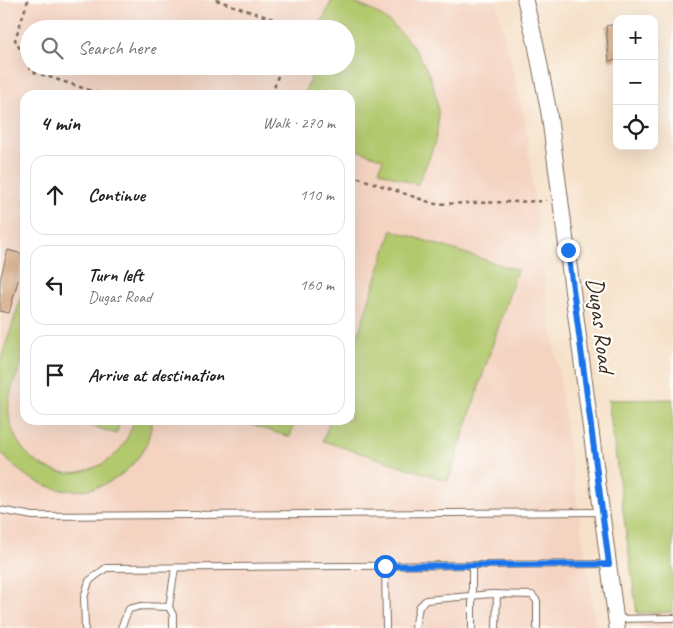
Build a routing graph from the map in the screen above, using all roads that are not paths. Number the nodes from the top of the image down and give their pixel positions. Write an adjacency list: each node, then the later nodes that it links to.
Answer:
1 (525, 0): 3 (street, Dugas Road)
2 (0, 510): 3 (lane)
3 (602, 512): 4 (street, Dugas Road)
4 (609, 564): 5 (lane); 12 (street, Dugas Road)
5 (472, 565): 6 (lane); 9 (lane)
6 (385, 566): 7 (lane); 16 (lane)
7 (175, 568): 10 (lane); 13 (lane)
8 (497, 594): 9 (lane); 19 (lane); 20 (lane)
9 (472, 597): 17 (lane); 18 (lane)
10 (169, 607): 14 (lane); 15 (lane)
11 (673, 618): 12 (lane)
12 (617, 624)
13 (85, 628)
14 (121, 628)
15 (173, 628)
16 (386, 628)
17 (415, 628)
18 (472, 628)
19 (496, 628)
20 (537, 628)

